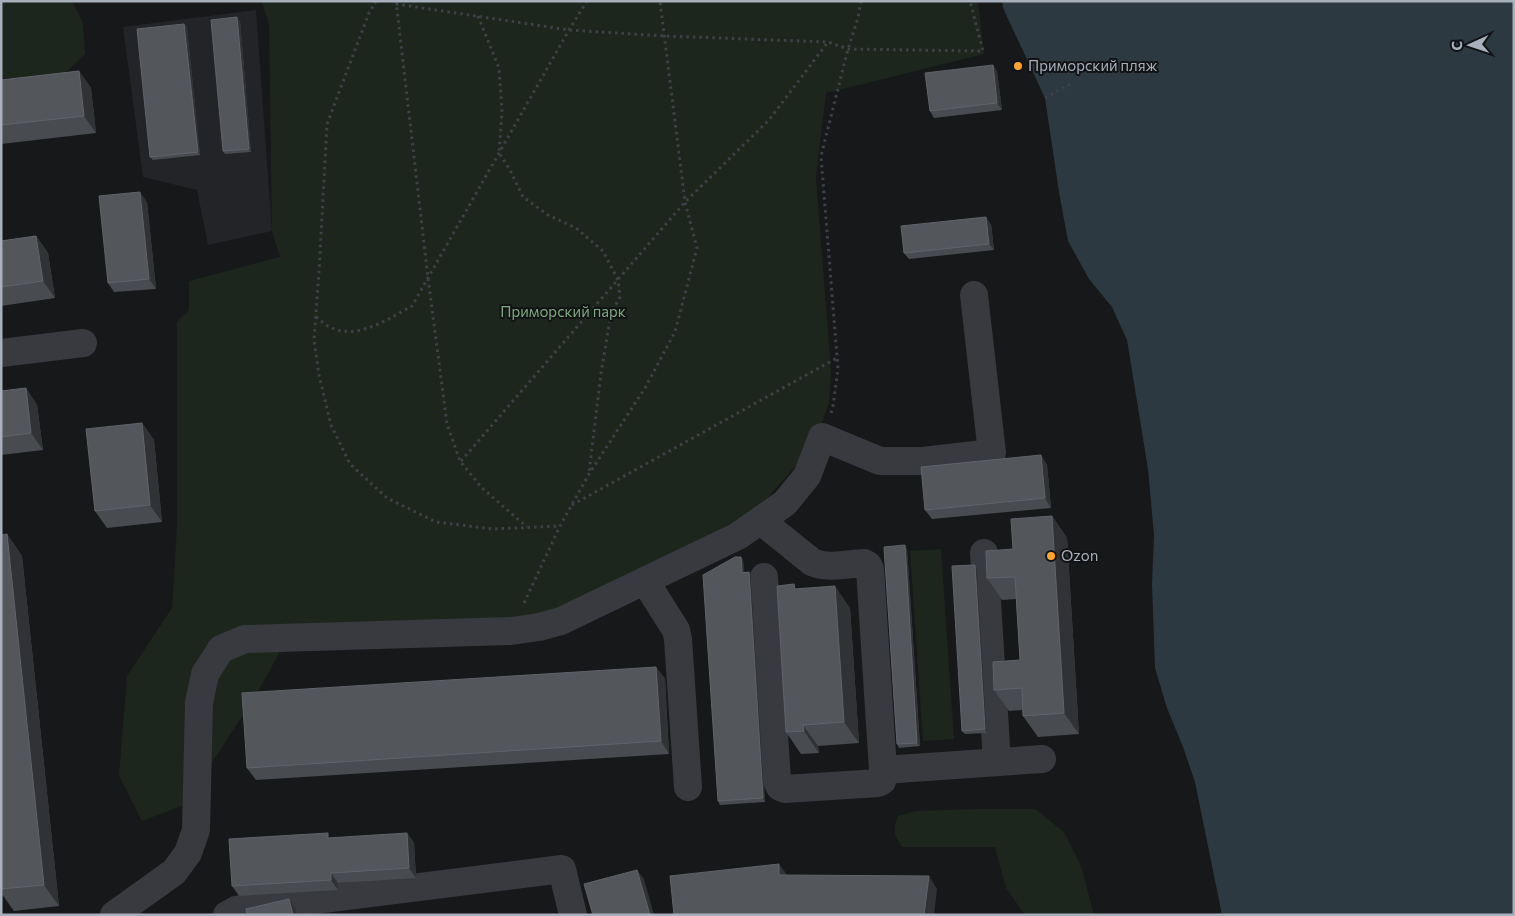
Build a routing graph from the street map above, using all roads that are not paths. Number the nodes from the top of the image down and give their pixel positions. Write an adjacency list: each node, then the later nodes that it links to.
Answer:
1 (974, 295): 4 (lane)
2 (83, 343): 3 (lane)
3 (1, 354)
4 (761, 521): 7 (lane); 10 (lane)
5 (984, 553): 9 (lane)
6 (764, 577): 10 (lane)
7 (645, 580): 11 (lane); 12 (lane)
8 (1042, 759): 9 (lane)
9 (997, 762): 10 (lane)
10 (883, 770)
11 (688, 787)
12 (114, 915)
13 (227, 915): 14 (lane)
14 (573, 915)

